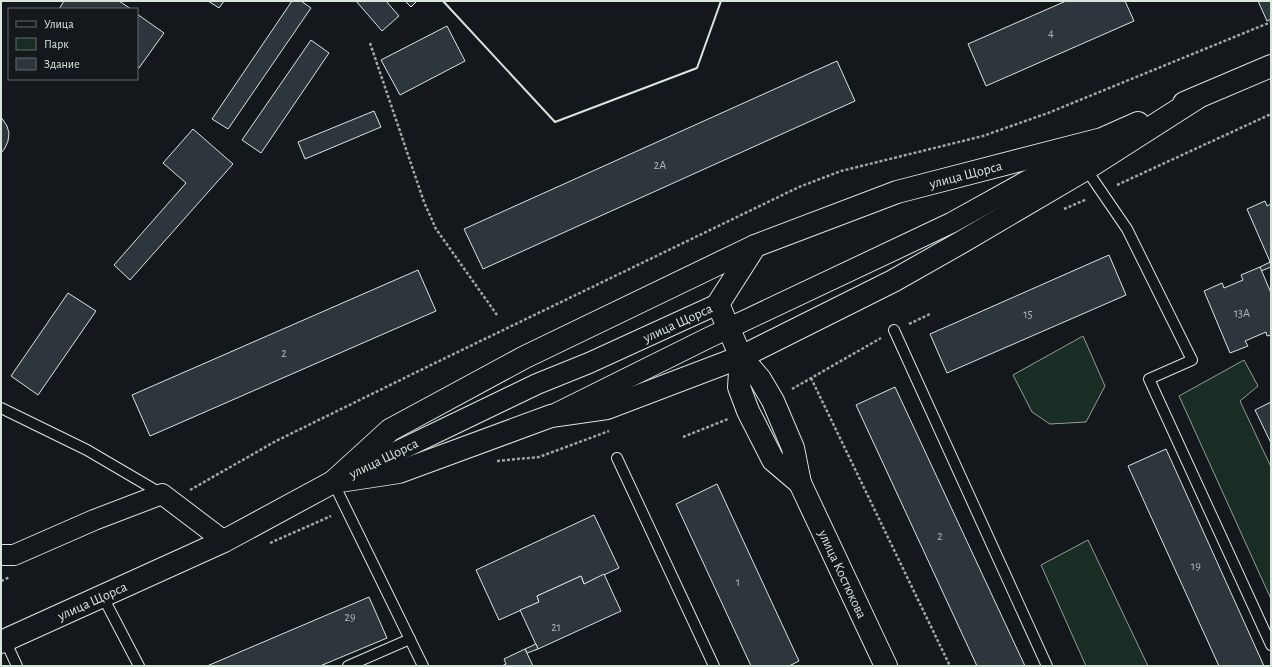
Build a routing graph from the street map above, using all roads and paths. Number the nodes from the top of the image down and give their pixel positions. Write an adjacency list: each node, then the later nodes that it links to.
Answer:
1 (370, 43): 9 (path)
2 (1271, 66): 3 (main road, улица Щорса)
3 (1197, 98): 4 (main road, улица Щорса); 5 (main road)
4 (1102, 139): 6 (main road, улица Щорса); 10 (street, улица Щорса)
5 (1086, 169): 12 (main road); 24 (lane)
6 (756, 246): 7 (main road, улица Щорса); 17 (main road)
7 (718, 304): 10 (main road, улица Костюкова); 17 (street, улица Щорса)
8 (930, 314): 11 (path)
9 (497, 315)
10 (728, 328): 12 (main road, улица Костюкова); 15 (street, улица Щорса)
11 (894, 330): 32 (lane)
12 (740, 357): 15 (main road); 30 (main road, улица Костюкова)
13 (811, 378): 31 (path)
14 (1, 408): 18 (lane)
15 (551, 416): 17 (main road, улица Щорса)
16 (617, 458): 29 (lane)
17 (333, 482): 19 (main road, улица Щорса); 22 (lane)
18 (162, 494): 19 (street); 20 (street)
19 (224, 541): 21 (main road, улица Щорса)
20 (1, 555)
21 (104, 597): 23 (main road, улица Щорса); 26 (lane)
22 (410, 639): 27 (lane); 28 (lane)
23 (3, 641): 25 (lane)
24 (1271, 645)
25 (18, 666)
26 (139, 666)
27 (348, 666)
28 (423, 666)
29 (714, 666)
30 (886, 666)
31 (950, 666)
32 (1047, 666)

